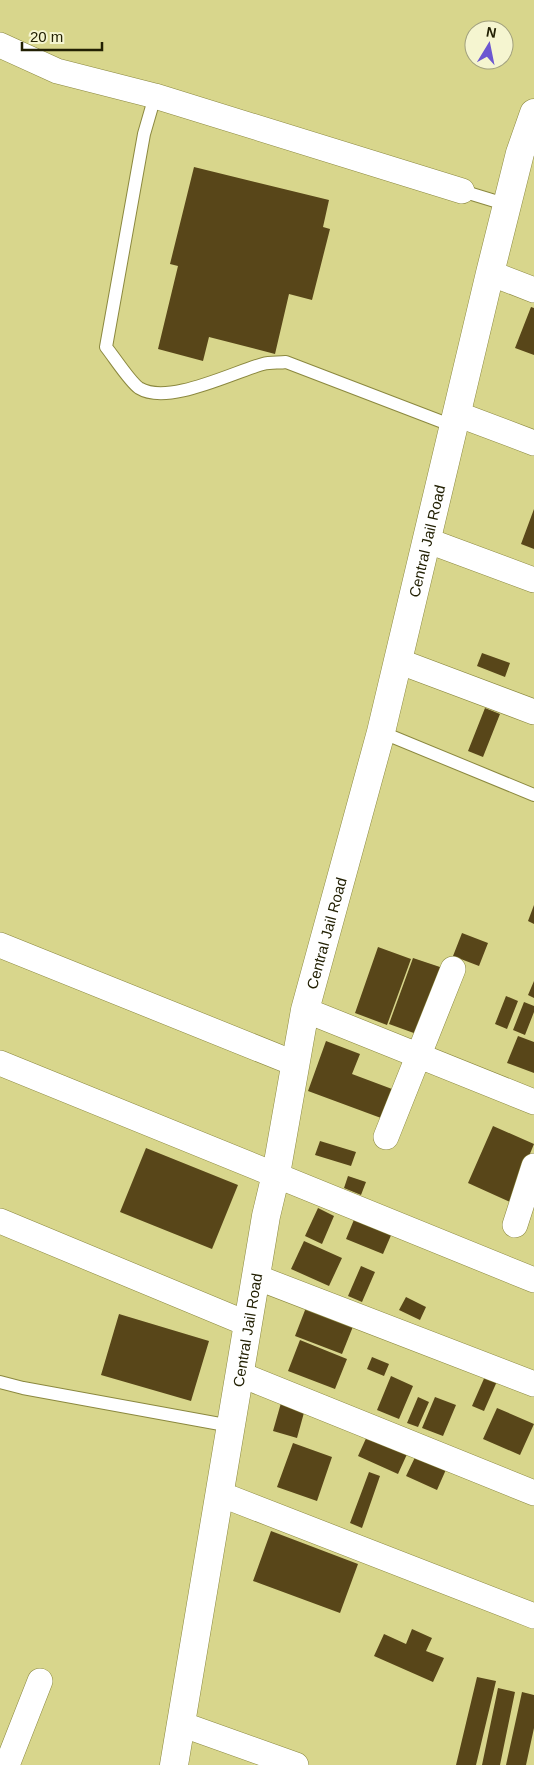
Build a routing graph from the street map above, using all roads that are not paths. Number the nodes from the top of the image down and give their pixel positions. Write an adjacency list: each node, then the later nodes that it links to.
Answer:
1 (0, 45): 2 (street)
2 (155, 96): 5 (street); 9 (lane)
3 (534, 113): 4 (main road, Central Jail Road)
4 (527, 156): 6 (main road, Central Jail Road)
5 (462, 190): 6 (lane)
6 (508, 205): 7 (main road, Central Jail Road)
7 (490, 273): 8 (street); 9 (main road, Central Jail Road)
8 (534, 290)
9 (455, 420): 10 (street); 11 (main road, Central Jail Road)
10 (534, 443)
11 (426, 540): 12 (street); 13 (main road, Central Jail Road)
12 (534, 580)
13 (398, 660): 14 (street); 15 (main road, Central Jail Road)
14 (534, 712)
15 (381, 732): 16 (lane); 19 (main road, Central Jail Road)
16 (534, 794)
17 (0, 945): 22 (street)
18 (452, 970): 20 (street)
19 (305, 1010): 20 (street); 22 (main road, Central Jail Road)
20 (419, 1055): 23 (street); 24 (street)
21 (0, 1063): 26 (street)
22 (296, 1064): 26 (main road, Central Jail Road)
23 (534, 1102)
24 (386, 1137)
25 (534, 1166): 28 (street)
26 (276, 1174): 29 (main road, Central Jail Road); 30 (street)
27 (0, 1221): 31 (street)
28 (515, 1225)
29 (256, 1278): 31 (main road, Central Jail Road); 34 (street)
30 (534, 1280)
31 (248, 1324): 32 (main road, Central Jail Road)
32 (240, 1374): 35 (main road, Central Jail Road); 37 (street)
33 (0, 1382): 35 (lane)
34 (534, 1384)
35 (231, 1426): 36 (main road, Central Jail Road)
36 (220, 1494): 38 (street); 40 (main road, Central Jail Road)
37 (534, 1494)
38 (534, 1616)
39 (40, 1682): 41 (street)
40 (181, 1724): 42 (main road, Central Jail Road); 43 (street)
41 (8, 1765)
42 (174, 1765)
43 (296, 1765)

